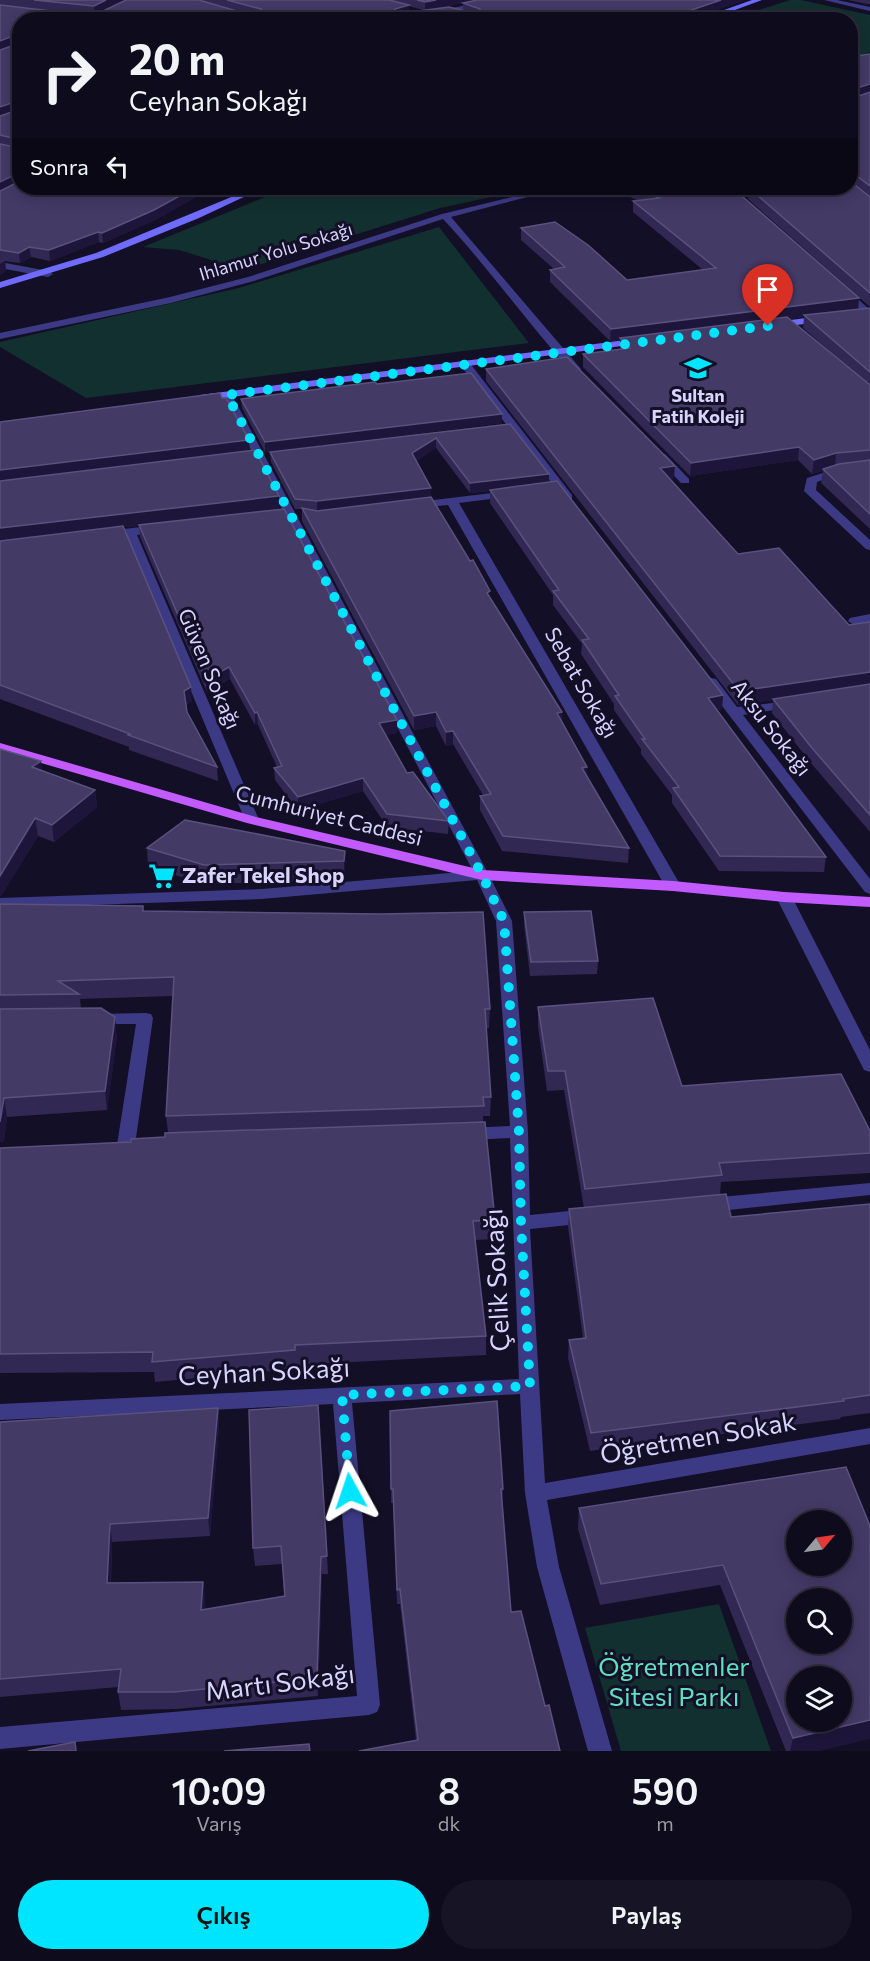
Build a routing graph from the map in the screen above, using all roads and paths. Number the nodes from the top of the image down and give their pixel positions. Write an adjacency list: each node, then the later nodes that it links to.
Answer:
1 (501, 0): 6 (street)
2 (759, 0): 10 (street)
3 (827, 0): 5 (street)
4 (408, 9): 7 (street)
5 (870, 9)
6 (445, 11): 8 (street); 9 (street)
7 (420, 12)
8 (439, 12)
9 (449, 12)
10 (723, 12)
11 (242, 195): 15 (street)
12 (530, 195): 13 (street, Ihlamur Yolu Sokağı)
13 (445, 216): 22 (street, Ihlamur Yolu Sokağı); 24 (street)
14 (0, 265): 15 (street)
15 (48, 274): 17 (street)
16 (834, 283): 18 (street)
17 (0, 285)
18 (870, 314): 19 (street)
19 (858, 315)
20 (834, 318): 21 (street)
21 (768, 326)
22 (0, 336)
23 (656, 339): 24 (street)
24 (559, 352): 25 (street); 26 (street)
25 (465, 364): 27 (street); 35 (street)
26 (582, 376)
27 (227, 395): 28 (street); 36 (street, Çelik Sokağı)
28 (193, 399)
29 (654, 449): 31 (street)
30 (870, 468): 41 (street)
31 (686, 481)
32 (517, 493): 33 (street)
33 (452, 501): 34 (street); 50 (street, Sebat Sokağı)
34 (407, 507)
35 (576, 507)
36 (285, 514): 37 (street); 49 (street, Çelik Sokağı)
37 (309, 516)
38 (176, 527): 39 (street)
39 (130, 532): 40 (street); 48 (street, Güven Sokağı)
40 (95, 537)
41 (870, 546)
42 (870, 618): 43 (street)
43 (854, 621)
44 (705, 674): 46 (street, Aksu Sokağı)
45 (802, 702): 46 (street)
46 (734, 712): 51 (street, Aksu Sokağı)
47 (0, 747): 48 (main road, Cumhuriyet Caddesi)
48 (252, 820): 49 (main road, Cumhuriyet Caddesi)
49 (482, 875): 50 (main road, Cumhuriyet Caddesi); 54 (street); 57 (street, Çelik Sokağı)
50 (673, 886): 52 (main road, Cumhuriyet Caddesi)
51 (870, 889)
52 (784, 897): 53 (main road, Cumhuriyet Caddesi); 56 (street)
53 (870, 902)
54 (0, 903)
55 (78, 1020): 59 (street)
56 (870, 1066)
57 (519, 1132): 58 (street); 63 (street, Çelik Sokağı)
58 (448, 1134)
59 (103, 1146)
60 (870, 1189): 61 (street)
61 (695, 1206)
62 (602, 1215): 63 (street)
63 (521, 1223): 64 (street, Çelik Sokağı)
64 (530, 1386): 65 (street, Ceyhan Sokağı); 68 (street, Çelik Sokağı)
65 (342, 1395): 66 (street, Ceyhan Sokağı); 69 (street, Martı Sokağı)
66 (0, 1412)
67 (870, 1436): 68 (street, Öğretmen Sokak)
68 (536, 1493): 70 (street, Çelik Sokağı)
69 (0, 1738)
70 (600, 1751)

